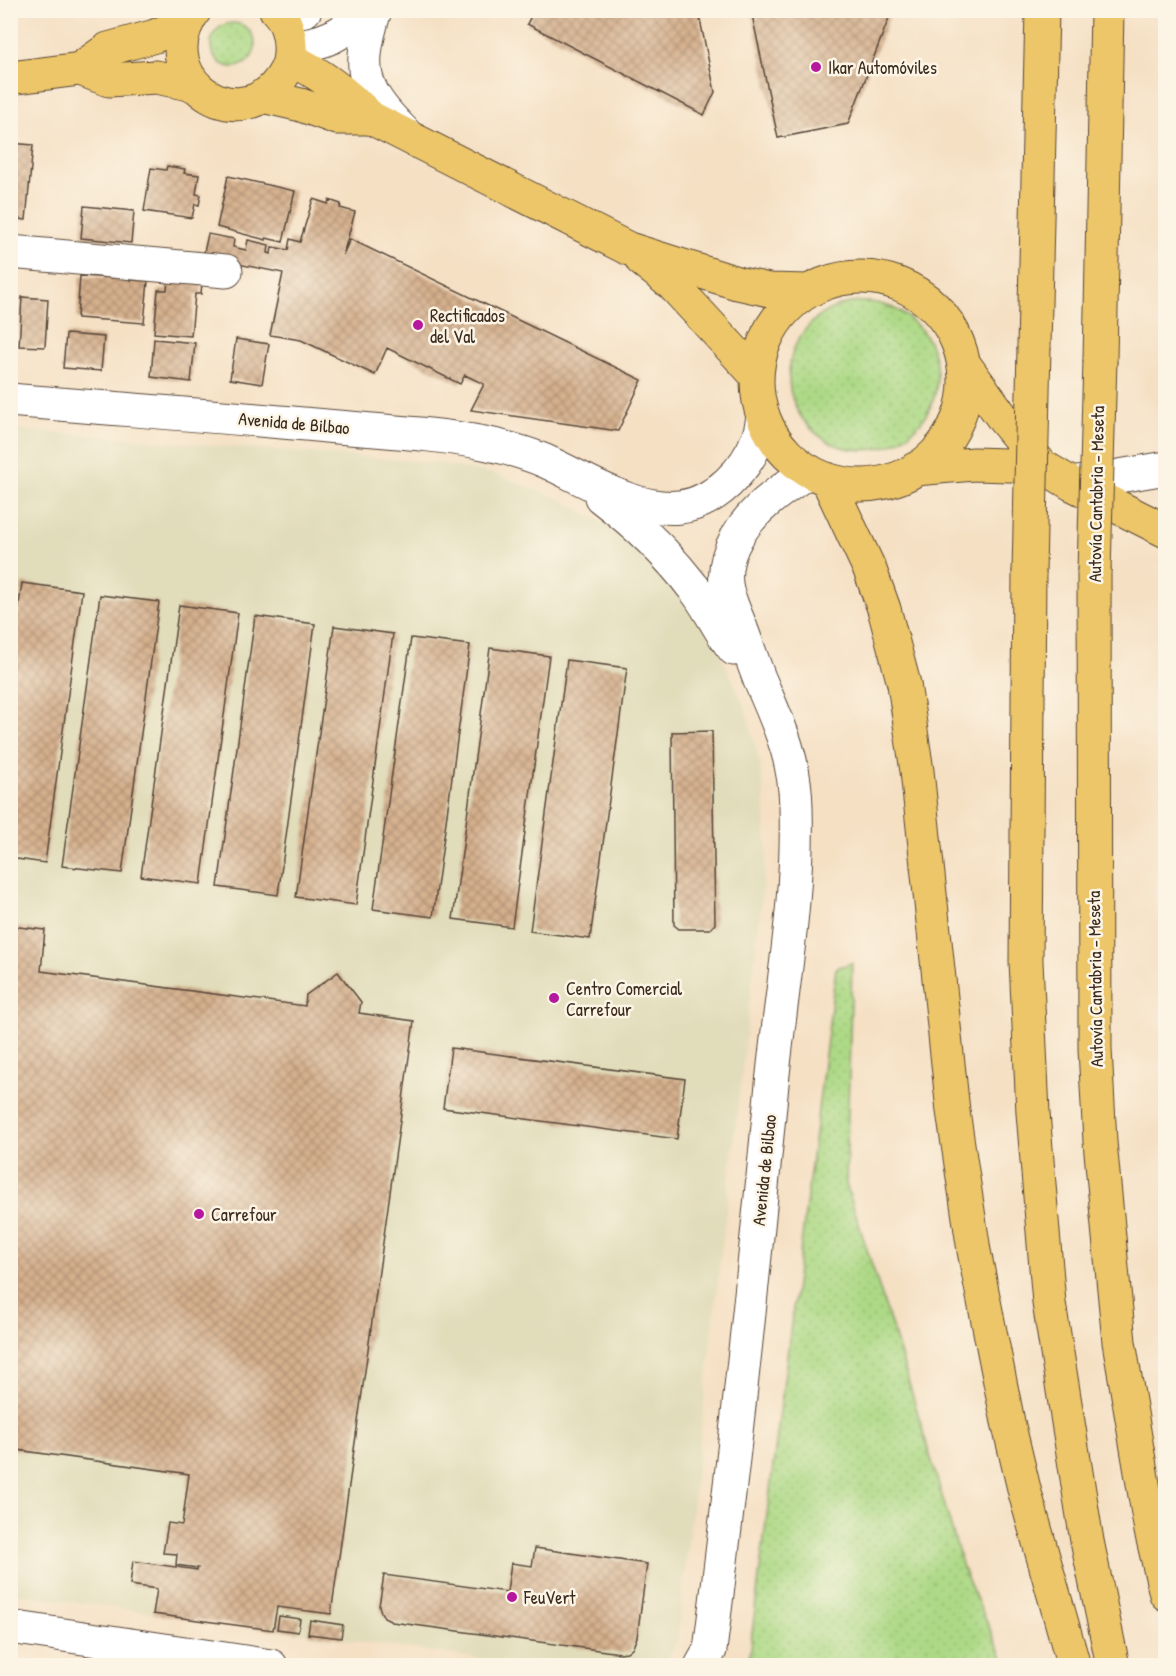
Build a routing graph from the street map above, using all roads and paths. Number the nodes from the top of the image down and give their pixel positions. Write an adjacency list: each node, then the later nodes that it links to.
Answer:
1 (366, 10): 7 (street)
2 (375, 10): 13 (street)
3 (1042, 10): 35 (highway, bridge)
4 (1107, 10): 30 (highway, Autovía Cantabria - Meseta, bridge)
5 (287, 12): 7 (highway)
6 (190, 17): 8 (highway); 10 (highway)
7 (290, 52): 11 (highway); 12 (highway)
8 (80, 69): 9 (highway); 10 (highway)
9 (10, 78)
10 (194, 85): 11 (highway)
11 (262, 96): 12 (highway)
12 (371, 118): 13 (highway)
13 (407, 135): 14 (highway)
14 (629, 249): 17 (highway); 19 (highway)
15 (10, 252): 16 (street)
16 (226, 271)
17 (809, 291): 18 (highway); 19 (highway)
18 (964, 363): 22 (highway); 24 (highway)
19 (757, 376): 21 (highway)
20 (10, 400): 25 (street, Avenida de Bilbao)
21 (763, 416): 25 (street, Avenida de Bilbao); 26 (highway)
22 (1042, 466): 24 (highway); 27 (highway)
23 (1166, 468): 27 (street)
24 (915, 469): 26 (highway)
25 (572, 475): 29 (street, Avenida de Bilbao)
26 (818, 475): 29 (street, Avenida de Bilbao); 34 (highway)
27 (1072, 484): 28 (highway)
28 (1166, 531)
29 (759, 677): 33 (street, Avenida de Bilbao)
30 (1166, 1594)
31 (11, 1628): 32 (street)
32 (271, 1665)
33 (701, 1665)
34 (1074, 1665)
35 (1113, 1665)

